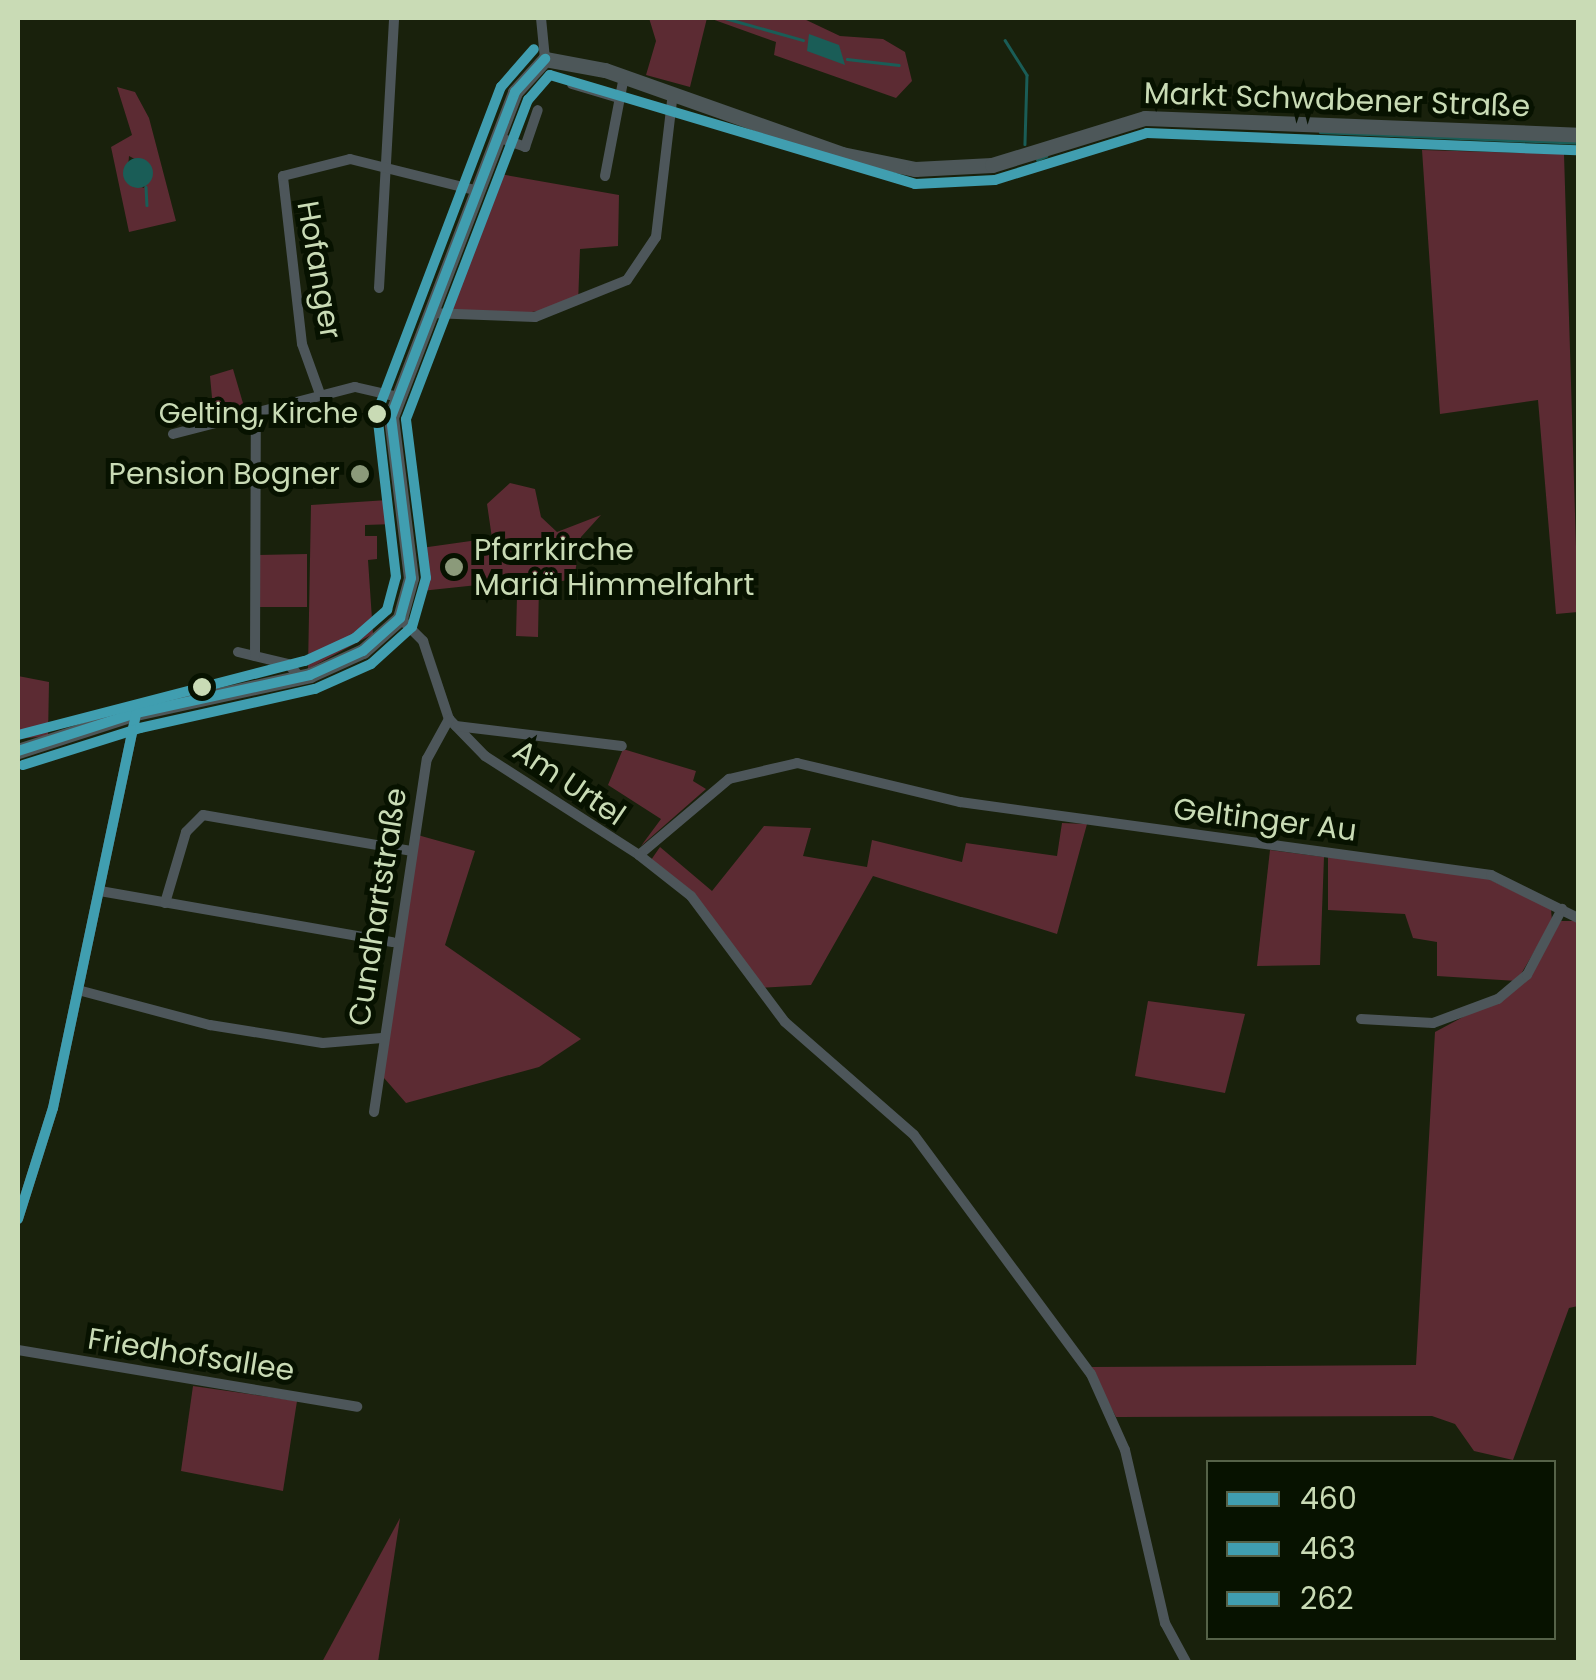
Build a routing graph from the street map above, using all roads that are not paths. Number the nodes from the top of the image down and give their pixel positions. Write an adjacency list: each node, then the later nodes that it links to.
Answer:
1 (394, 18): 2 (street); 12 (street)
2 (408, 18)
3 (541, 18): 4 (street)
4 (545, 59): 5 (main road, Markt Schwabener Straße); 11 (main road)
5 (624, 76): 7 (main road, Markt Schwabener Straße); 8 (street)
6 (572, 84): 8 (street)
7 (674, 92): 10 (main road, Markt Schwabener Straße); 16 (street)
8 (619, 98): 13 (street)
9 (538, 110): 11 (street)
10 (1578, 135)
11 (498, 137): 14 (main road)
12 (390, 166): 14 (street, Hofanger); 15 (street); 17 (street, Hofanger)
13 (605, 176)
14 (478, 191): 16 (main road)
15 (379, 288)
16 (430, 313): 18 (main road)
17 (320, 394): 18 (street); 19 (street)
18 (398, 397): 21 (main road)
19 (256, 414): 20 (street); 23 (street)
20 (172, 434)
21 (400, 618): 24 (main road); 26 (street, Am Urtel)
22 (238, 652): 23 (street)
23 (255, 656): 24 (street)
24 (300, 678): 25 (main road)
25 (136, 712): 28 (main road); 32 (street)
26 (452, 722): 27 (street); 30 (street, Cundhartstraße); 31 (street, Am Urtel)
27 (622, 746)
28 (18, 751)
29 (937, 798): 31 (street, Am Urtel); 34 (street, Geltinger Au)
30 (412, 851): 33 (street); 36 (street, Cundhartstraße)
31 (639, 855): 44 (street)
32 (100, 891): 33 (street); 37 (street)
33 (165, 903): 36 (street)
34 (1562, 910): 35 (street, Geltinger Au); 38 (street)
35 (1578, 918)
36 (393, 942): 39 (street, Cundhartstraße)
37 (78, 990): 39 (street); 41 (street)
38 (1361, 1019)
39 (382, 1038): 40 (street, Cundhartstraße)
40 (374, 1112)
41 (18, 1219)
42 (18, 1350): 43 (street, Friedhofsallee)
43 (357, 1408)
44 (1186, 1662)

